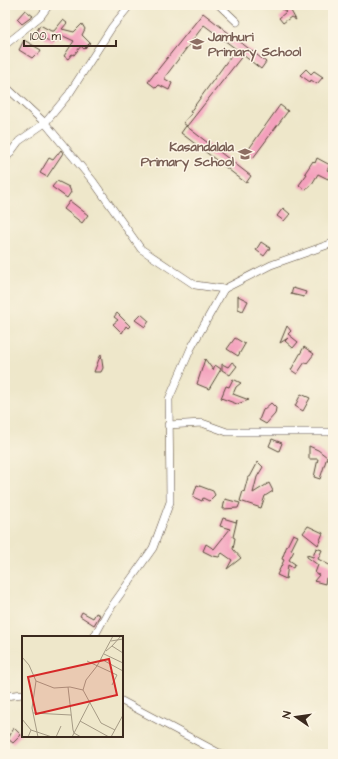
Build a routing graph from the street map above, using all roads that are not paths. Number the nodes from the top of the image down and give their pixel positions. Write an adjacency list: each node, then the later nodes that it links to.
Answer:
1 (49, 5): 5 (street)
2 (130, 5): 7 (street)
3 (219, 5): 4 (street)
4 (237, 22)
5 (5, 45)
6 (5, 86): 7 (street)
7 (45, 123): 8 (street); 10 (street)
8 (5, 160)
9 (333, 243): 10 (street)
10 (224, 289): 11 (street)
11 (168, 424): 12 (street); 13 (street)
12 (333, 432)
13 (95, 636)
14 (22, 694): 15 (street)
15 (5, 696)
16 (123, 702): 17 (street)
17 (221, 754)

